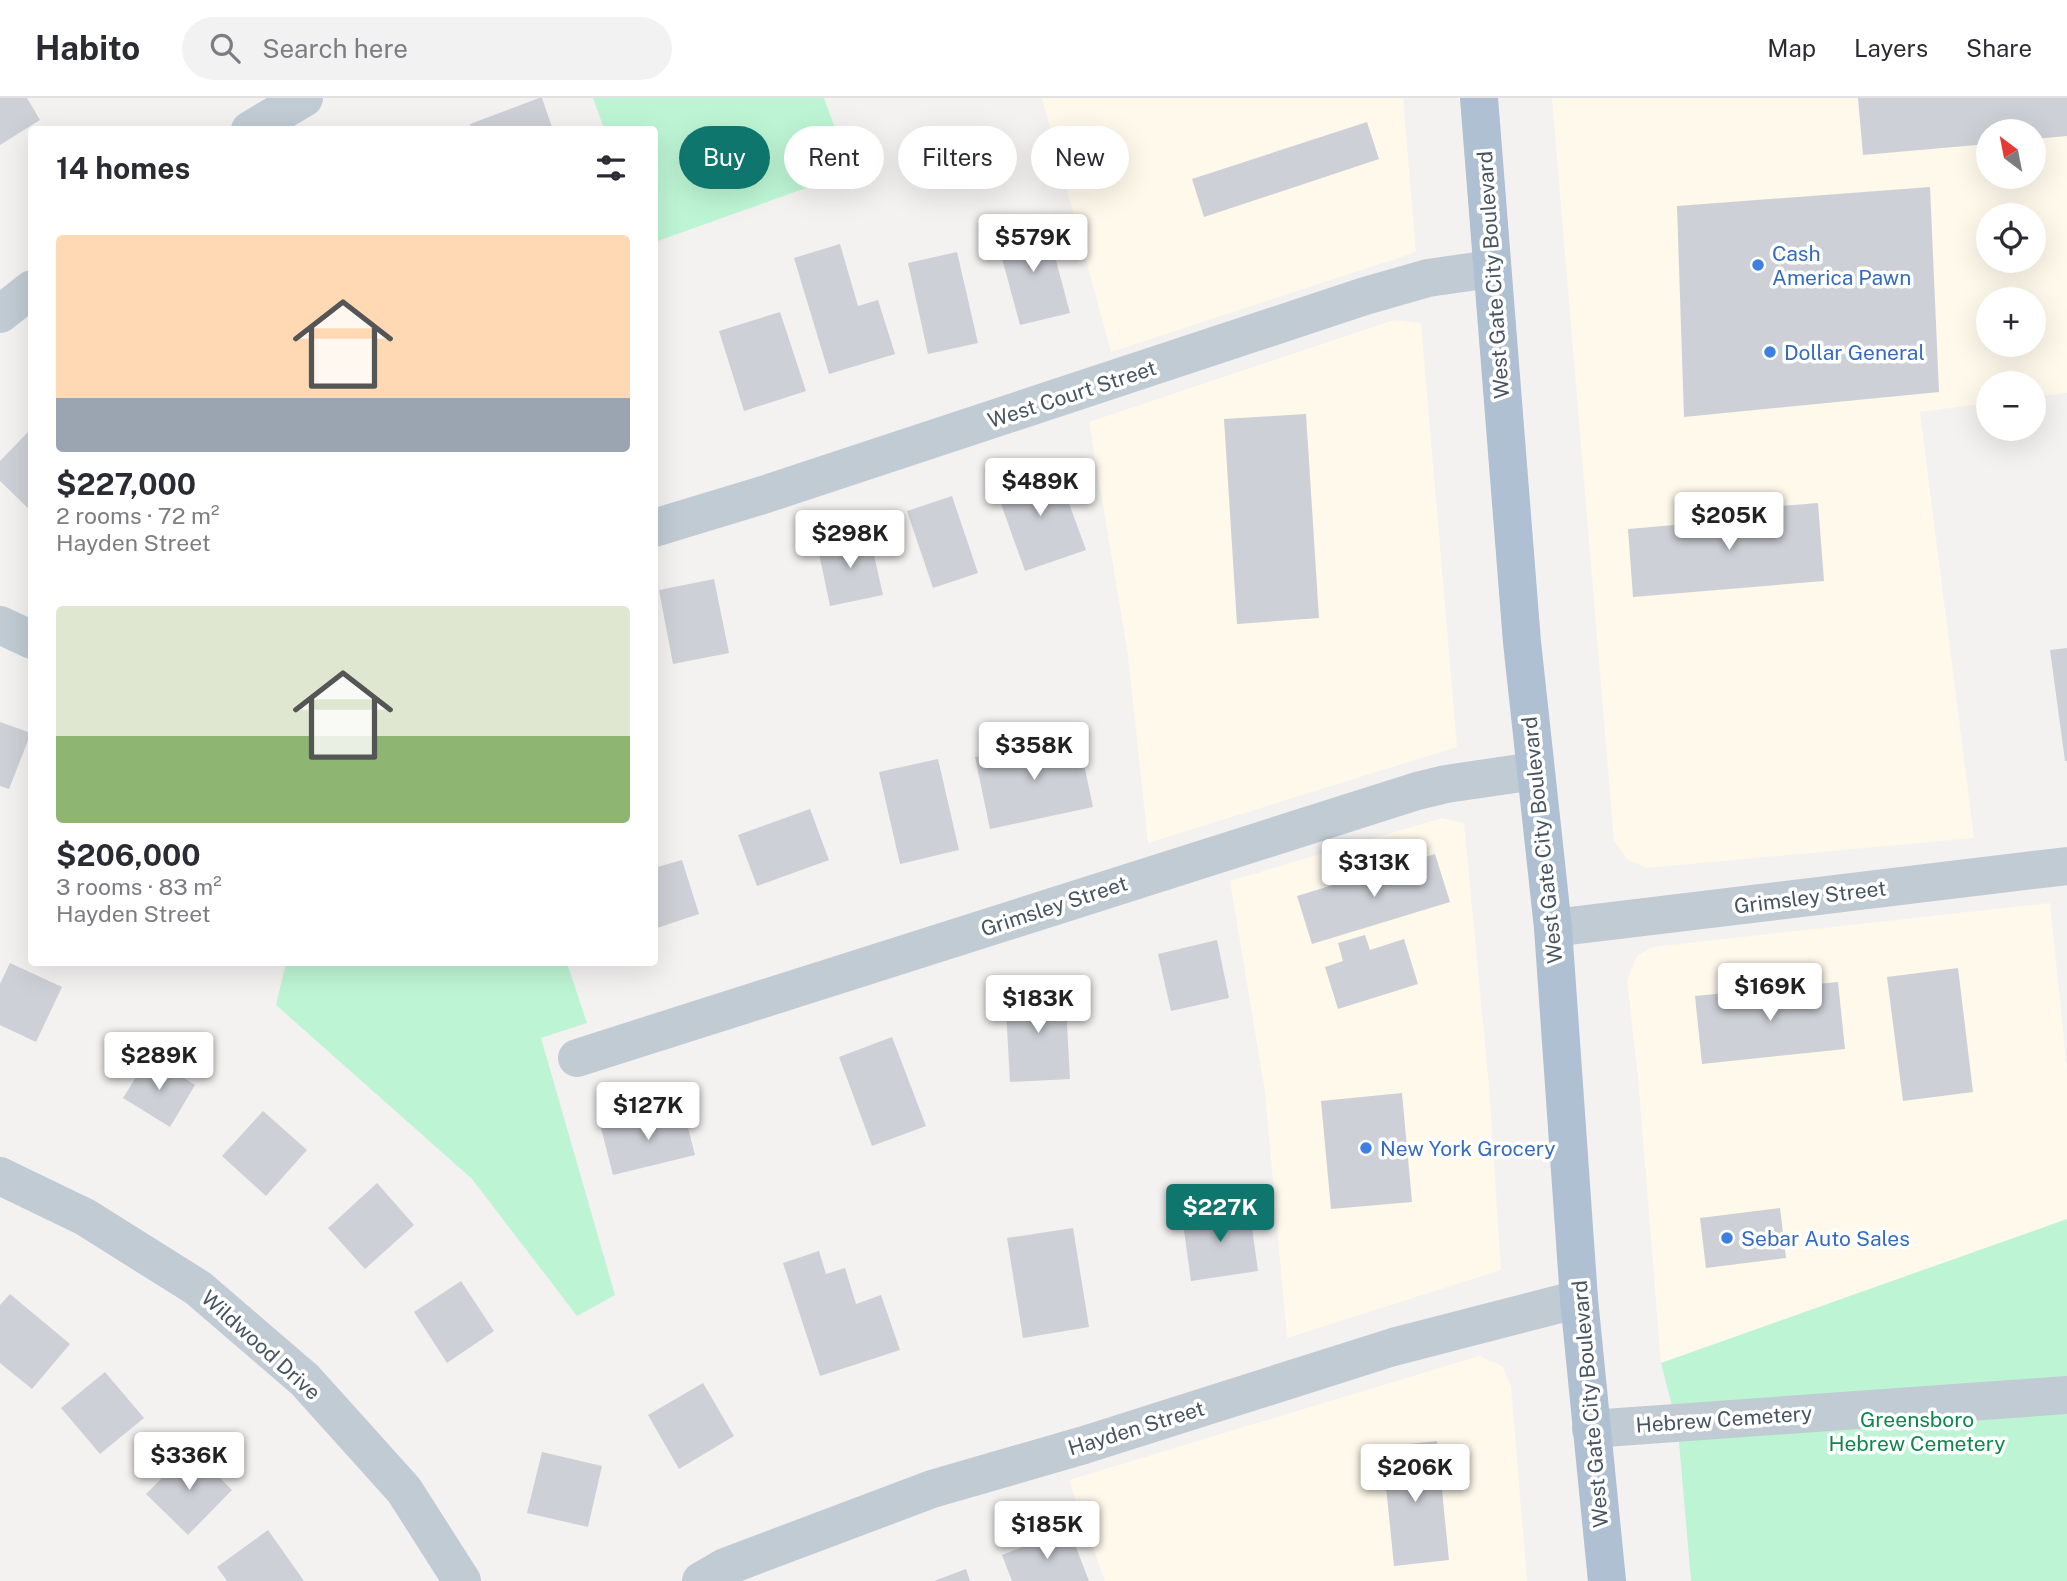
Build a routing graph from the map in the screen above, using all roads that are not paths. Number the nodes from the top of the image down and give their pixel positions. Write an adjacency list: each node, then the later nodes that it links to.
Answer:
1 (304, 98): 3 (street)
2 (1479, 98): 4 (main road, West Gate City Boulevard)
3 (257, 126)
4 (1491, 269): 7 (street, West Court Street); 10 (main road, West Gate City Boulevard)
5 (28, 292): 6 (street)
6 (0, 314)
7 (658, 527)
8 (0, 625): 9 (street)
9 (28, 638)
10 (1535, 771): 12 (main road, West Gate City Boulevard); 13 (street, Grimsley Street)
11 (2067, 866): 12 (street, Grimsley Street)
12 (1553, 928): 15 (main road, West Gate City Boulevard)
13 (577, 1058)
14 (0, 1176): 18 (street, Wildwood Drive)
15 (1579, 1299): 17 (main road, West Gate City Boulevard); 19 (street, Hayden Street)
16 (2067, 1395): 17 (street, Hebrew Cemetery)
17 (1591, 1429): 20 (main road, West Gate City Boulevard)
18 (462, 1581)
19 (701, 1581)
20 (1606, 1581)

